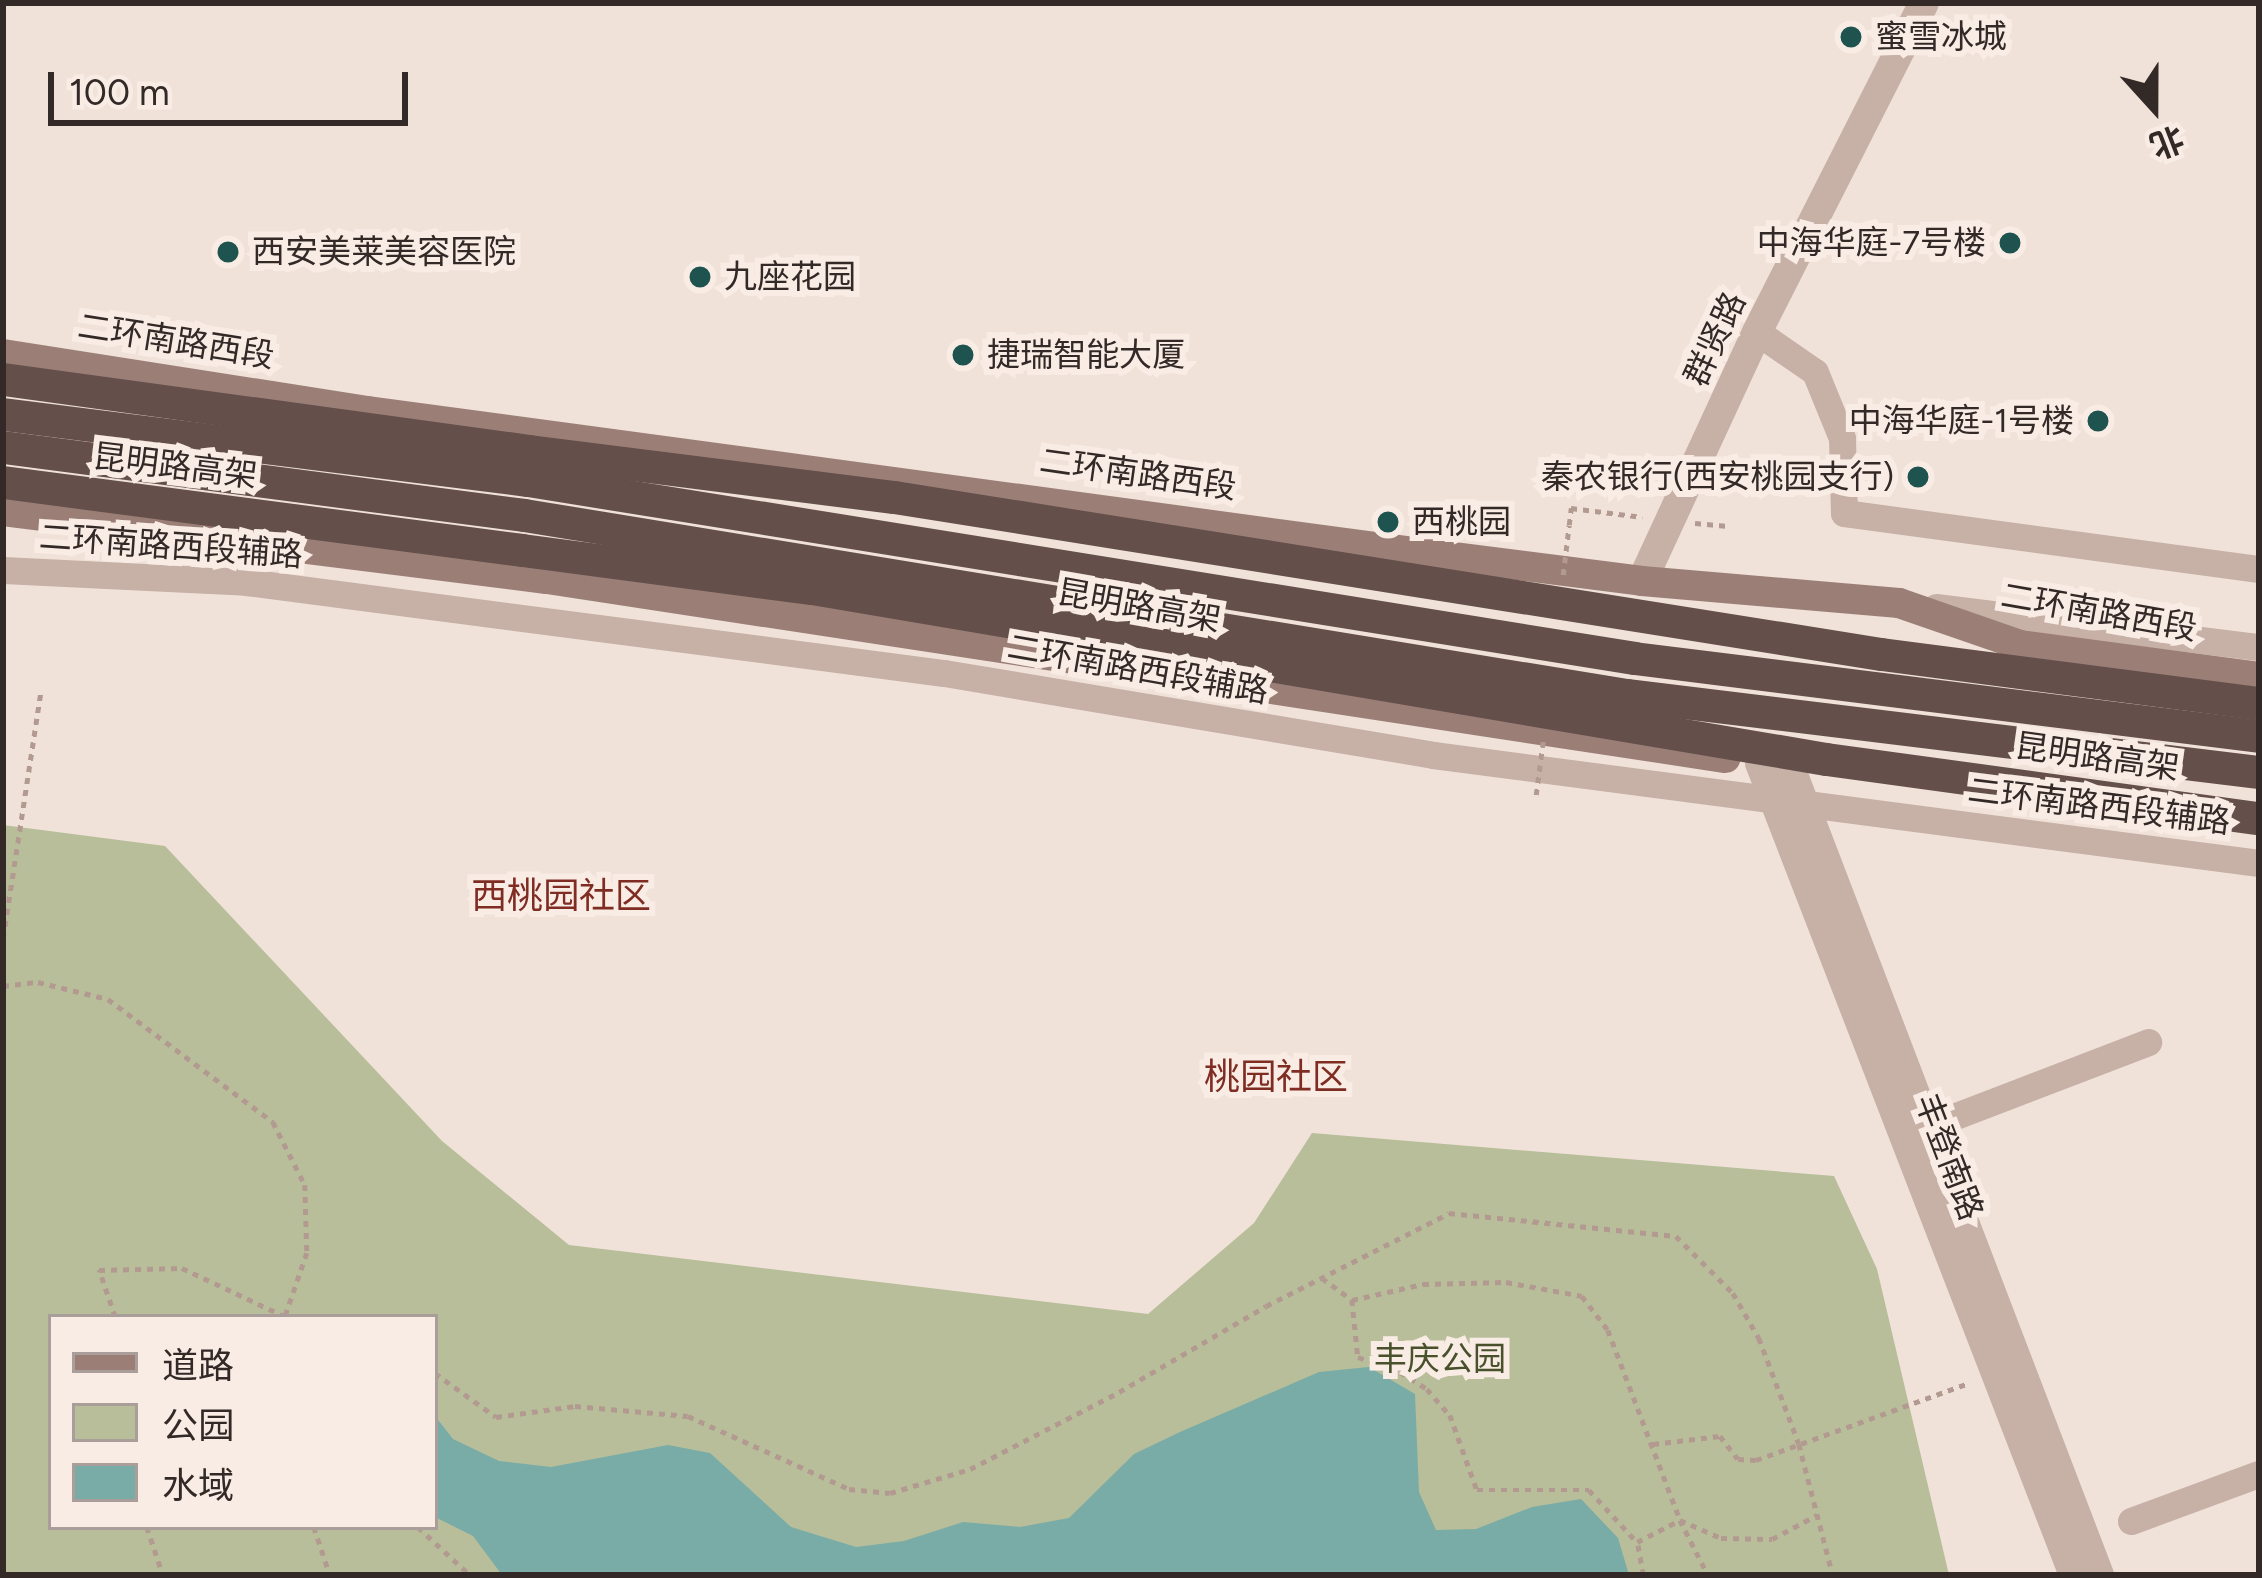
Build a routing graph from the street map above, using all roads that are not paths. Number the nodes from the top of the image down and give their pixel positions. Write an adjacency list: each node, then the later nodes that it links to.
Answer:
1 (1924, 3): 2 (street, 群贤路)
2 (1757, 332): 10 (street); 11 (street, 群贤路)
3 (3, 354): 11 (main road, 二环南路西段)
4 (3, 379): 15 (highway, 昆明路高架, bridge)
5 (3, 414): 16 (highway, bridge)
6 (3, 447): 18 (highway, bridge)
7 (3, 482): 20 (highway, 昆明路高架, bridge)
8 (3, 512): 17 (main road)
9 (3, 569): 19 (street, 二环南路西段辅路)
10 (2259, 569)
11 (1642, 581): 12 (main road, 二环南路西段)
12 (1899, 603): 13 (street); 14 (main road, 二环南路西段)
13 (2259, 647)
14 (2259, 677)
15 (2259, 703)
16 (2259, 736)
17 (1775, 765): 19 (street, 丰登南路); 20 (main road)
18 (2259, 772)
19 (1789, 802): 21 (street, 二环南路西段辅路); 23 (street, 丰登南路); 26 (street, 丰登南路)
20 (2259, 822)
21 (2259, 863)
22 (2148, 1042): 23 (street)
23 (1927, 1126): 27 (street, 丰登南路)
24 (2259, 1474): 25 (street)
25 (2131, 1521)
26 (2074, 1575)
27 (2099, 1575)

